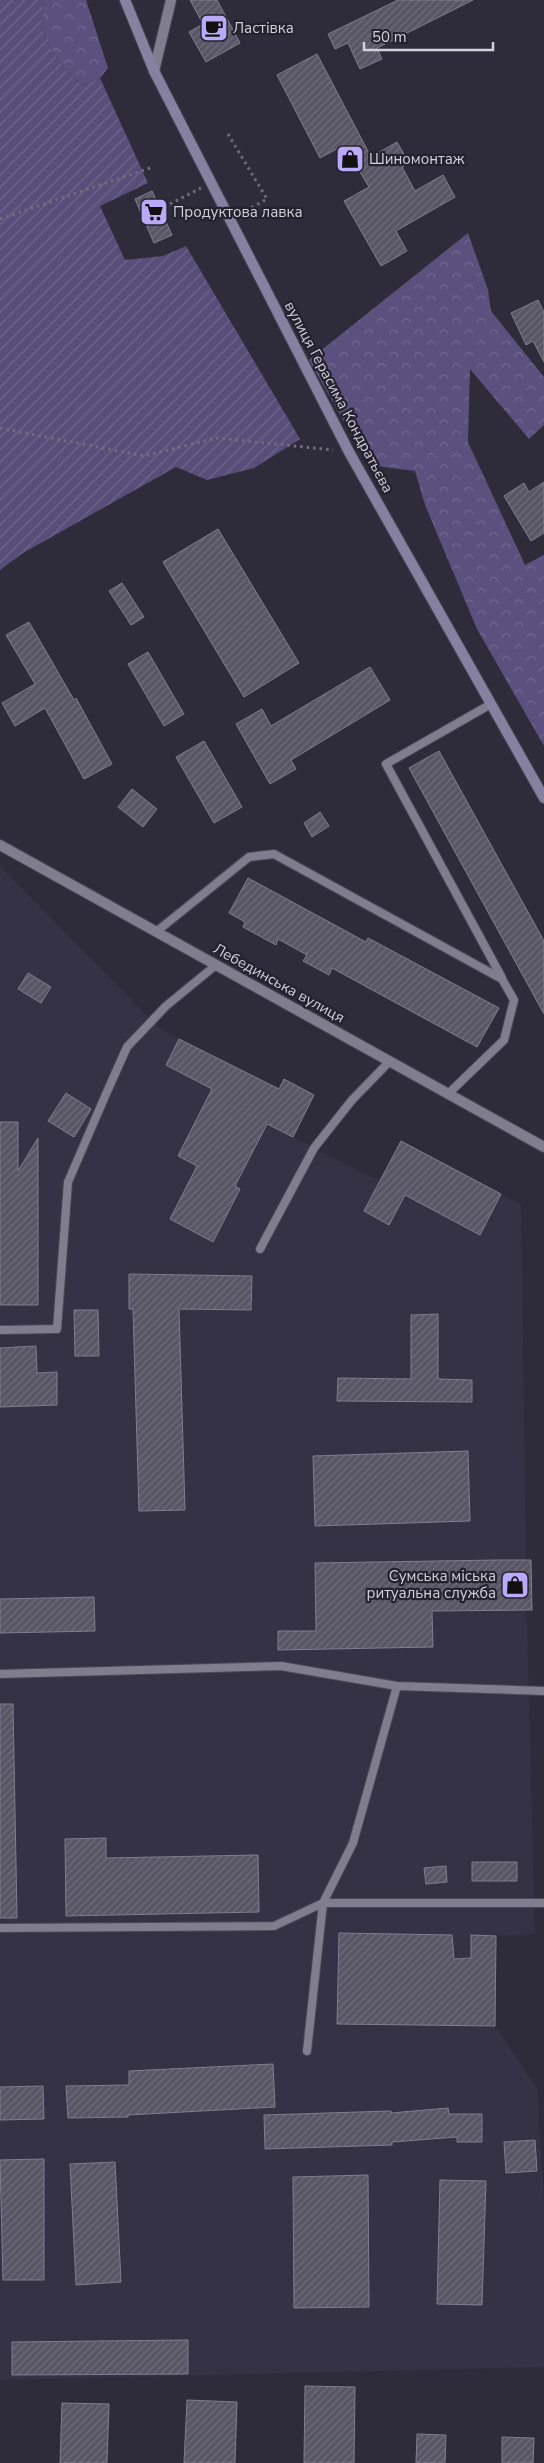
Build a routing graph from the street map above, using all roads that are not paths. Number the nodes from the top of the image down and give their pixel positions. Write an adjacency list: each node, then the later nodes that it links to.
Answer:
1 (125, 0): 3 (main road, вулиця Герасима Кондратьєва)
2 (171, 0): 3 (street)
3 (154, 71): 4 (main road, вулиця Герасима Кондратьєва)
4 (491, 704): 5 (main road, вулиця Герасима Кондратьєва); 9 (lane)
5 (544, 798)
6 (0, 845): 7 (street, Лебединська вулиця)
7 (156, 932): 8 (street, Лебединська вулиця); 9 (lane)
8 (216, 966): 10 (street, Лебединська вулиця); 14 (lane)
9 (502, 979): 11 (lane)
10 (389, 1062): 11 (street, Лебединська вулиця); 13 (lane)
11 (448, 1094): 12 (street, Лебединська вулиця)
12 (544, 1147)
13 (260, 1249)
14 (0, 1330)
15 (0, 1674): 16 (lane)
16 (397, 1686): 17 (lane); 18 (lane)
17 (544, 1691)
18 (323, 1903): 19 (lane); 20 (lane); 21 (lane)
19 (544, 1903)
20 (0, 1928)
21 (307, 2051)

